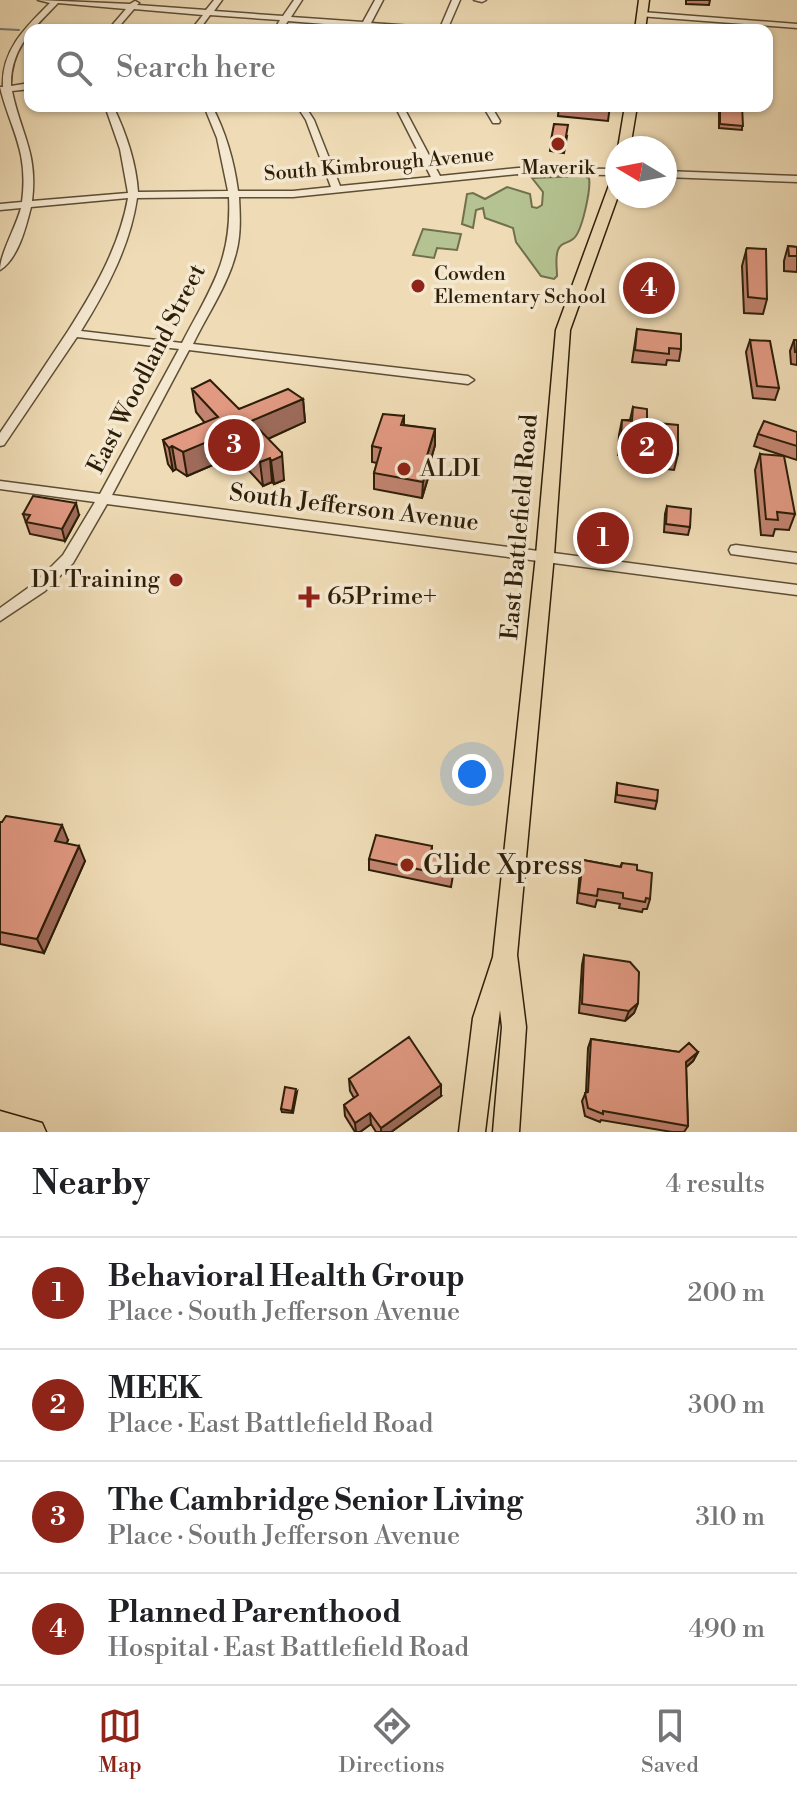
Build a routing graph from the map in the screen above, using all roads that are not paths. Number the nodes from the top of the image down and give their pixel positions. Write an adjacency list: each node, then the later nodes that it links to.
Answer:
1 (42, 0): 2 (street)
2 (56, 0): 8 (street); 12 (street)
3 (218, 0): 9 (street)
4 (298, 0): 11 (street)
5 (379, 0): 17 (street)
6 (456, 0): 18 (street)
7 (644, 0): 10 (main road)
8 (134, 3): 9 (street); 13 (street)
9 (209, 12): 11 (street); 14 (street)
10 (642, 14): 19 (main road); 20 (street)
11 (287, 18): 15 (street); 16 (street)
12 (36, 24)
13 (117, 24)
14 (200, 24)
15 (282, 24)
16 (339, 24)
17 (367, 24)
18 (443, 24)
19 (641, 24)
20 (771, 24)
21 (773, 24): 22 (street)
22 (797, 26)
23 (24, 38): 25 (street)
24 (24, 87): 25 (street)
25 (2, 90): 41 (street)
26 (112, 112): 40 (street)
27 (211, 112): 39 (street, East Woodland Street)
28 (305, 112): 38 (street)
29 (402, 112): 36 (street)
30 (491, 112): 32 (street)
31 (630, 112): 33 (main road)
32 (496, 121)
33 (626, 136)
34 (605, 172): 36 (street, South Kimbrough Avenue)
35 (677, 174): 37 (street)
36 (436, 178): 38 (street, South Kimbrough Avenue)
37 (797, 179)
38 (337, 190): 39 (street, South Kimbrough Avenue)
39 (233, 193): 40 (street, South Kimbrough Avenue); 46 (street, East Woodland Street)
40 (133, 195): 41 (street, South Kimbrough Avenue); 45 (street)
41 (26, 204): 42 (street, South Kimbrough Avenue); 44 (street)
42 (0, 207)
43 (607, 208): 52 (main road, East Battlefield Road)
44 (0, 267)
45 (72, 333): 46 (street); 48 (street)
46 (186, 346): 47 (street); 50 (street, East Woodland Street)
47 (468, 380)
48 (0, 442)
49 (0, 485): 50 (street, South Jefferson Avenue)
50 (104, 498): 52 (street, South Jefferson Avenue); 55 (street, East Woodland Street)
51 (736, 550): 53 (street)
52 (545, 555): 54 (street, South Jefferson Avenue); 56 (main road, East Battlefield Road)
53 (797, 558)
54 (797, 590)
55 (0, 615)
56 (505, 955): 59 (main road); 60 (main road)
57 (0, 1124): 58 (main road)
58 (33, 1132)
59 (472, 1132)
60 (506, 1132)

